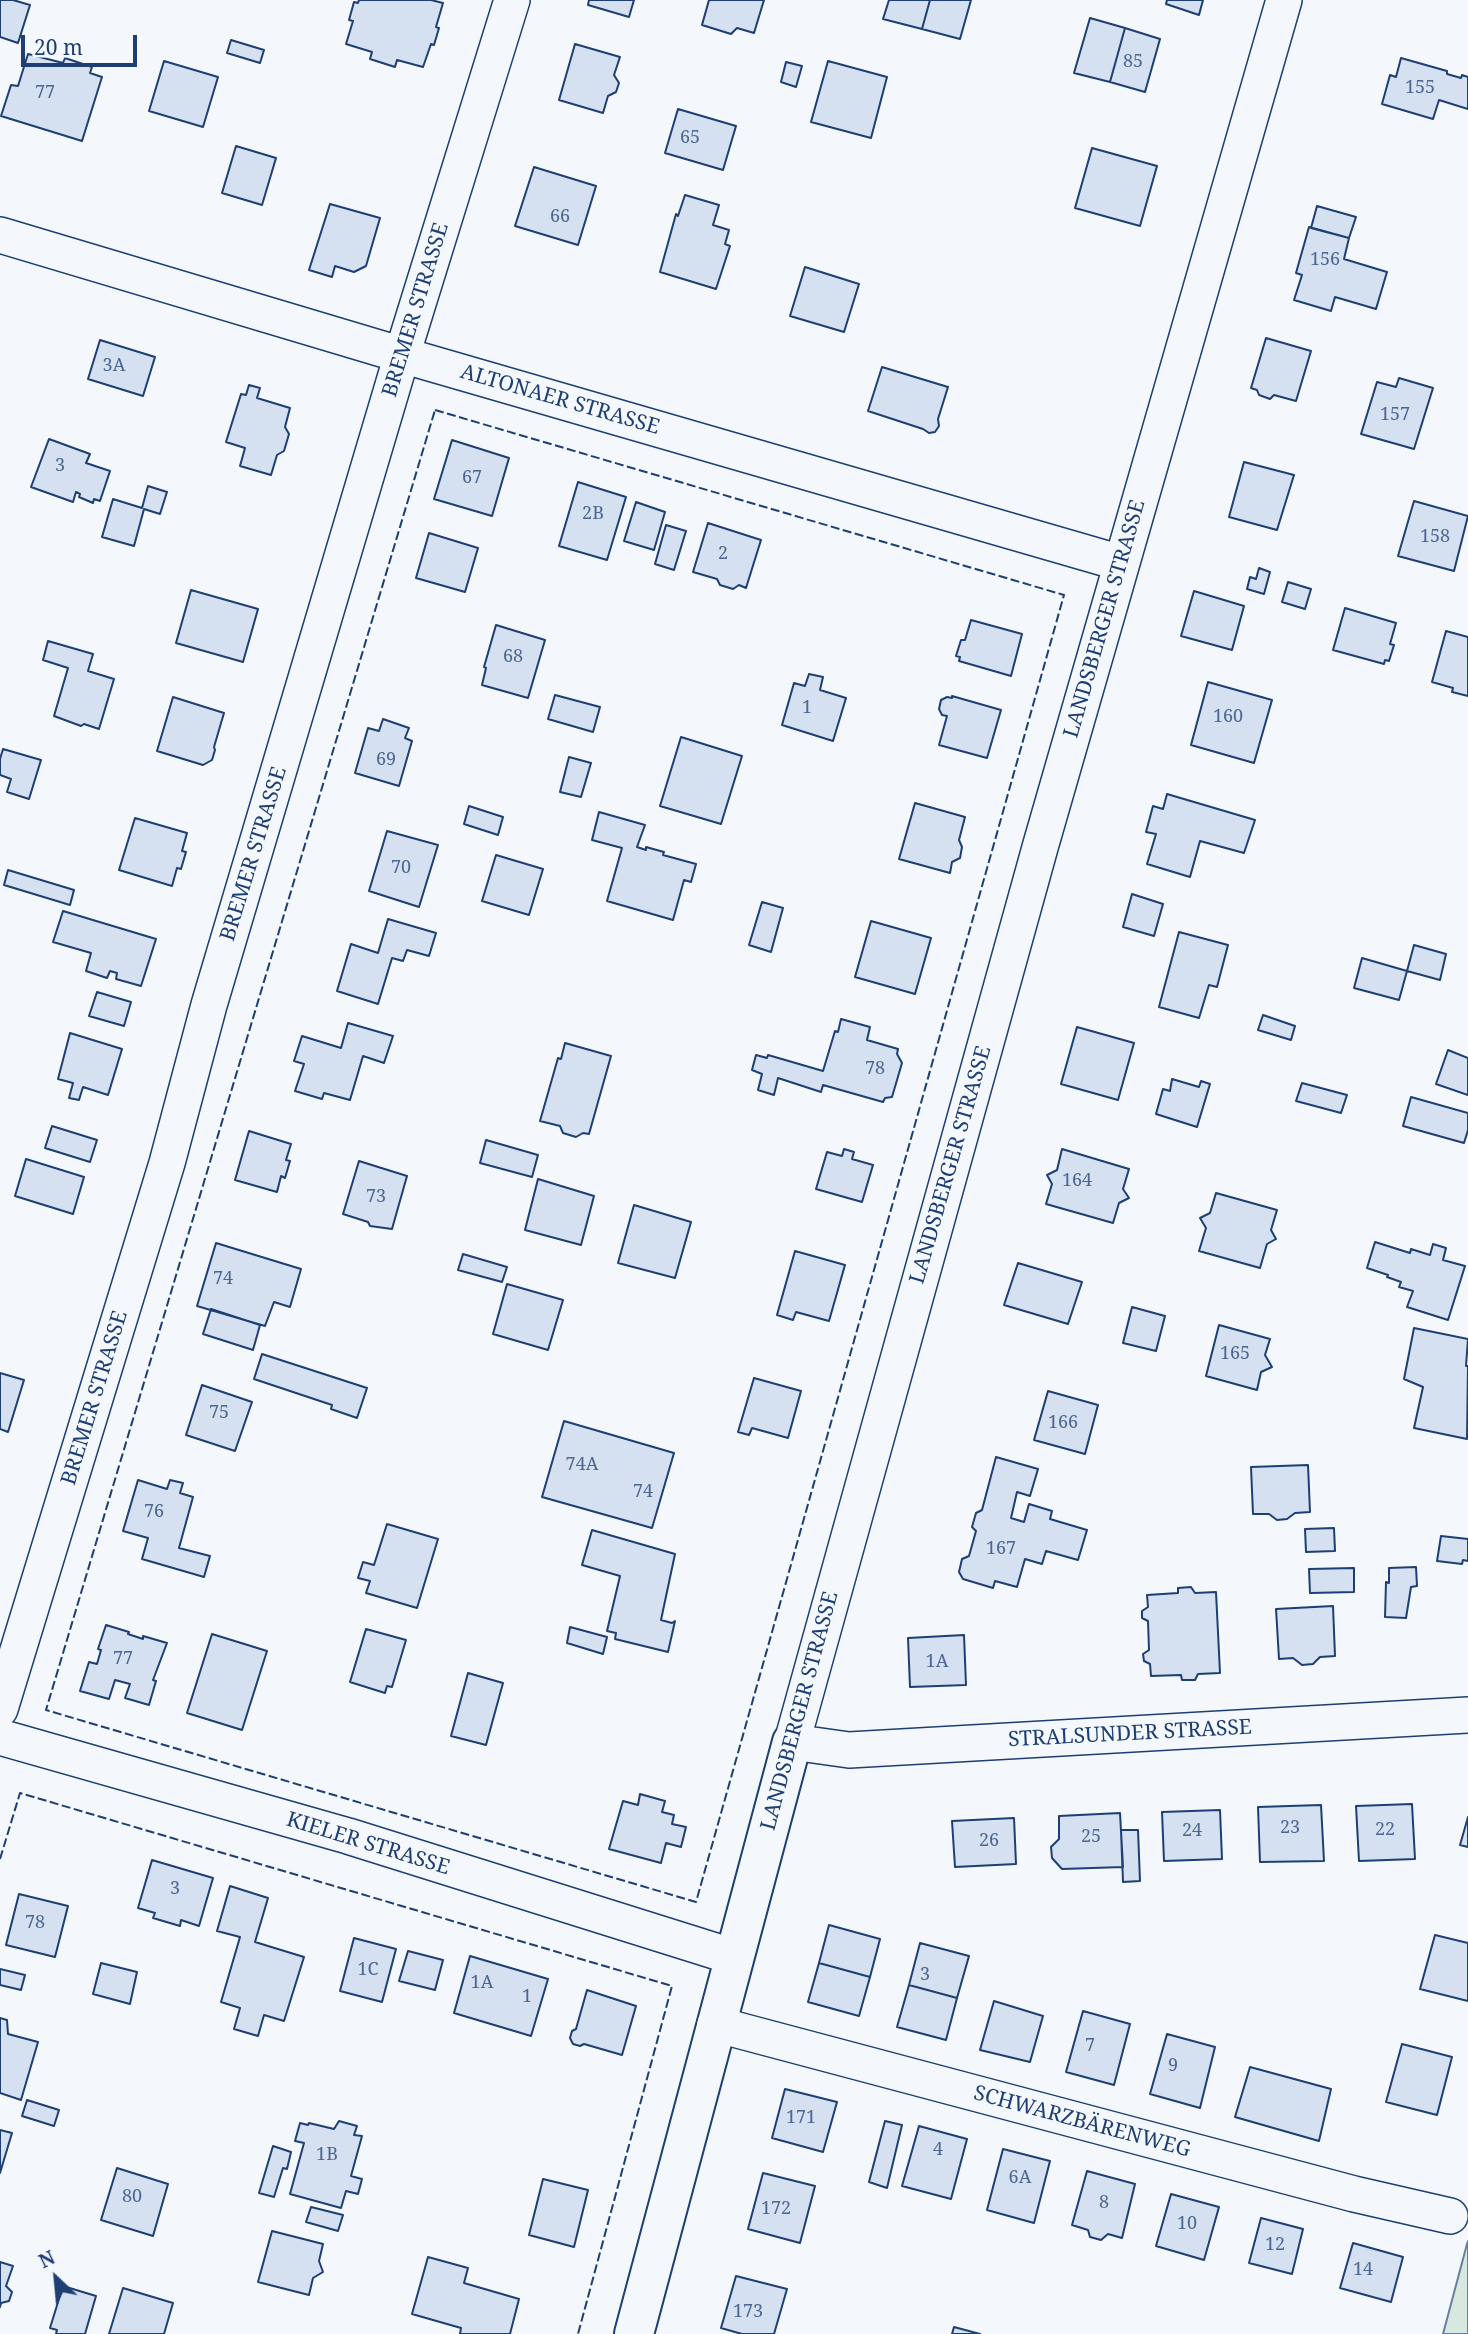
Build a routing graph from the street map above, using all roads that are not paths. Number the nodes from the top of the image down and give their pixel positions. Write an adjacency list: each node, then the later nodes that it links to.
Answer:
1 (512, 0): 4 (street, BREMER STRASSE)
2 (1284, 0): 5 (street, LANDSBERGER STRASSE)
3 (0, 234): 4 (street, ALTONAER STRASSE)
4 (402, 355): 5 (street, ALTONAER STRASSE); 6 (street, BREMER STRASSE)
5 (1121, 563): 9 (street, LANDSBERGER STRASSE)
6 (0, 1709)
7 (1468, 1715): 9 (street, STRALSUNDER STRASSE)
8 (0, 1737): 10 (street, KIELER STRASSE)
9 (792, 1742): 10 (street, LANDSBERGER STRASSE)
10 (734, 1957): 11 (street, LANDSBERGER STRASSE)
11 (715, 2025): 12 (street, SCHWARZBÄRENWEG); 13 (street, LANDSBERGER STRASSE)
12 (1450, 2216)
13 (634, 2334)

